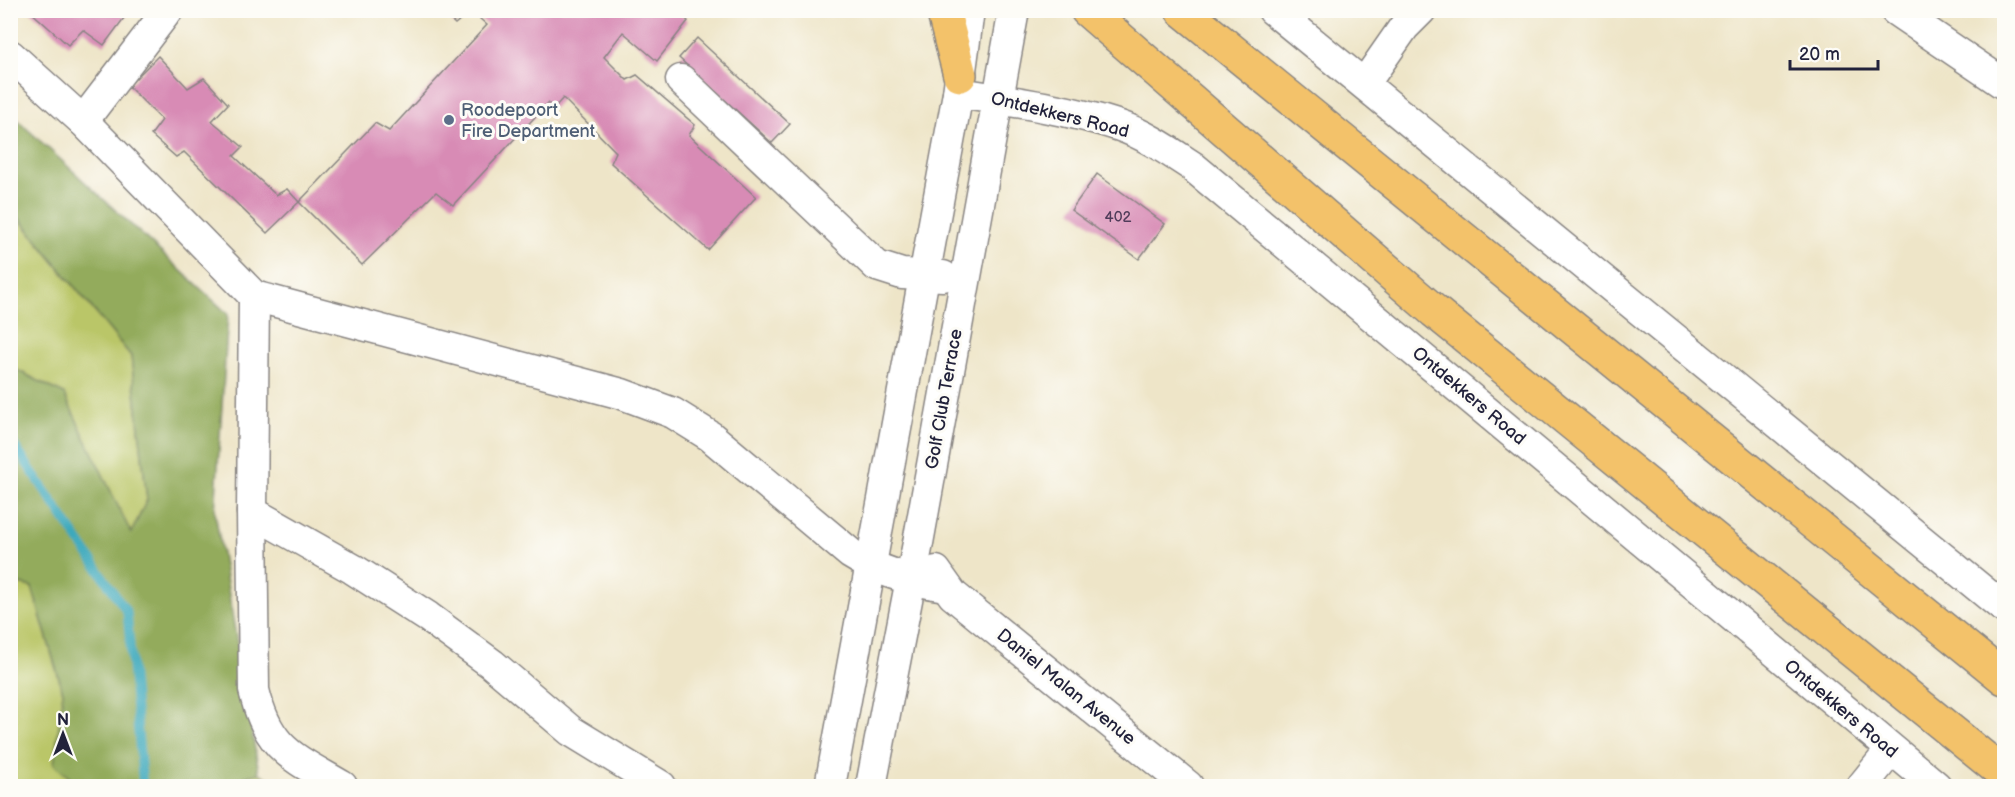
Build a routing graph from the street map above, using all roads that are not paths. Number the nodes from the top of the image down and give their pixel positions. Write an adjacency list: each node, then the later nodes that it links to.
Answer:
1 (168, 10): 16 (street)
2 (943, 10): 13 (main road)
3 (969, 10): 13 (street)
4 (1014, 10): 15 (street, Golf Club Terrace)
5 (1087, 10): 29 (main road)
6 (1182, 10): 27 (main road)
7 (1273, 10): 12 (street)
8 (1421, 10): 12 (street)
9 (1895, 10): 14 (street)
10 (10, 55): 16 (street)
11 (681, 80): 17 (street)
12 (1365, 83): 26 (street)
13 (959, 84): 15 (street, Ontdekkers Road); 17 (street)
14 (2004, 84)
15 (999, 99): 18 (street, Golf Club Terrace); 28 (street, Ontdekkers Road)
16 (83, 121): 19 (street)
17 (923, 274): 18 (street); 21 (street)
18 (967, 278): 22 (street, Golf Club Terrace)
19 (254, 296): 20 (street); 23 (street, Daniel Malan Avenue)
20 (252, 512): 30 (street); 31 (street)
21 (877, 523): 22 (street); 23 (street)
22 (918, 543): 24 (street, Golf Club Terrace); 25 (street, Daniel Malan Avenue)
23 (869, 566): 24 (street, Daniel Malan Avenue); 32 (street)
24 (911, 580): 25 (street, Daniel Malan Avenue); 33 (street, Golf Club Terrace)
25 (945, 586): 34 (street, Daniel Malan Avenue)
26 (2004, 608)
27 (2004, 678)
28 (1891, 750): 35 (street); 36 (street, Ontdekkers Road)
29 (2004, 774)
30 (342, 786)
31 (661, 786)
32 (830, 786)
33 (871, 786)
34 (1188, 786)
35 (1862, 786)
36 (1936, 786)

